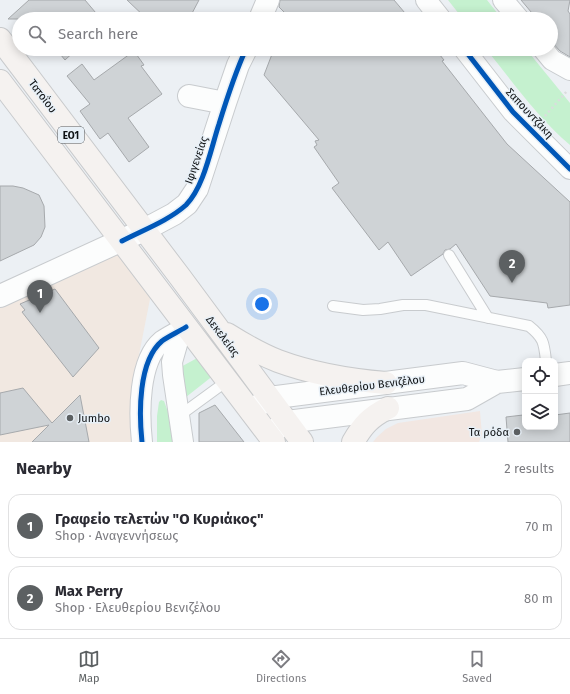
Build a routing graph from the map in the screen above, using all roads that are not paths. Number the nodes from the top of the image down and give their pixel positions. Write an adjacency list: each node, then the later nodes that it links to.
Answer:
1 (268, 0): 4 (main road)
2 (426, 0): 5 (street)
3 (503, 0): 6 (street)
4 (263, 12)
5 (435, 12)
6 (513, 12)
7 (0, 38): 8 (main road, Τατοΐου / ΕΟ1)
8 (12, 54)
9 (14, 56): 18 (main road, Τατοΐου / ΕΟ1)
10 (242, 56): 16 (main road, Ιφιγενείας)
11 (469, 56): 17 (street, Σαπουντζάκη)
12 (549, 56): 13 (street)
13 (570, 70)
14 (0, 81): 19 (main road, ΕΟ1)
15 (189, 96): 16 (main road)
16 (225, 103): 18 (main road, Ιφιγενείας)
17 (570, 169)
18 (144, 230): 19 (main road, Ιφιγενείας); 25 (main road, Δεκελείας / ΕΟ1)
19 (122, 241): 21 (main road, Ιφιγενείας); 24 (main road, ΕΟ1)
20 (449, 255): 23 (lane)
21 (0, 296)
22 (333, 306): 23 (lane)
23 (488, 318): 26 (lane)
24 (186, 327): 30 (main road, ΕΟ1); 36 (street); 39 (street)
25 (218, 329): 32 (main road); 33 (main road, Δεκελείας / ΕΟ1)
26 (546, 358)
27 (570, 373): 28 (main road)
28 (558, 375)
29 (522, 379): 31 (main road, Ελευθερίου Βενιζέλου)
30 (227, 381): 35 (main road, ΕΟ1); 36 (lane)
31 (497, 382): 32 (main road, Ελευθερίου Βενιζέλου); 34 (main road, Ελευθερίου Βενιζέλου)
32 (386, 383): 33 (main road, Ελευθερίου Βενιζέλου)
33 (269, 398): 35 (main road, Ελευθερίου Βενιζέλου); 37 (main road, Δεκελείας / ΕΟ1)
34 (388, 408): 37 (main road, Ελευθερίου Βενιζέλου); 42 (main road)
35 (251, 411): 38 (main road, ΕΟ1)
36 (179, 416): 40 (street)
37 (287, 422): 38 (main road, Ελευθερίου Βενιζέλου); 41 (main road, Δεκελείας / ΕΟ1)
38 (268, 437)
39 (142, 442)
40 (183, 442)
41 (302, 442)
42 (354, 442)

